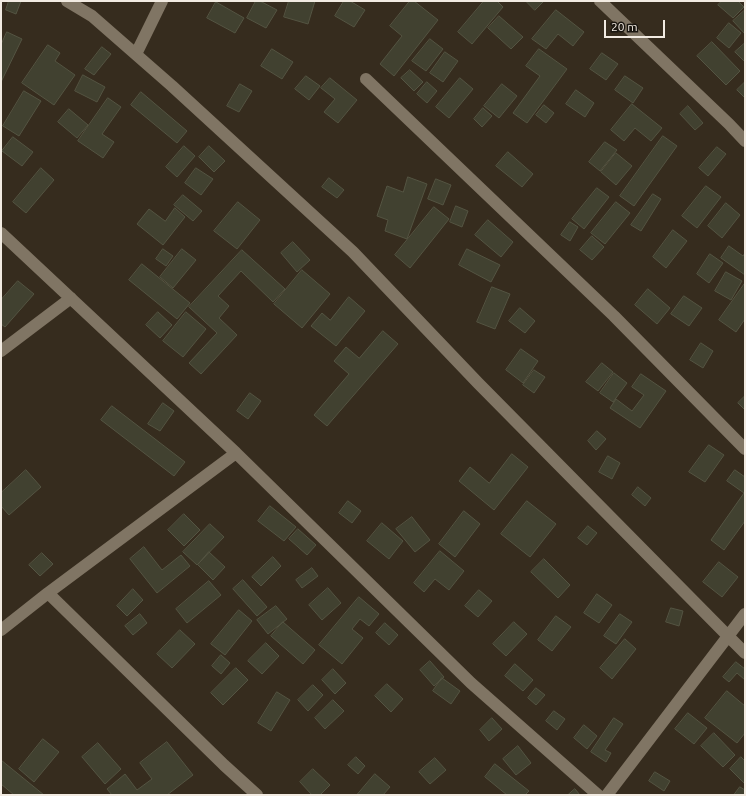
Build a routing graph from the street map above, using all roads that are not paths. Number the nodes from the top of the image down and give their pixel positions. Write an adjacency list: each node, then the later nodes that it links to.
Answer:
1 (67, 1): 4 (street)
2 (162, 1): 4 (street)
3 (600, 1): 6 (street)
4 (136, 54): 15 (street)
5 (366, 78): 10 (street)
6 (745, 141)
7 (1, 233): 8 (street)
8 (71, 298): 9 (street); 11 (street)
9 (1, 351)
10 (745, 449)
11 (236, 453): 12 (street); 18 (street)
12 (48, 593): 14 (street); 17 (street)
13 (745, 614): 15 (street)
14 (1, 630)
15 (728, 636): 16 (street); 19 (street)
16 (745, 653)
17 (257, 795)
18 (598, 795)
19 (607, 795)

